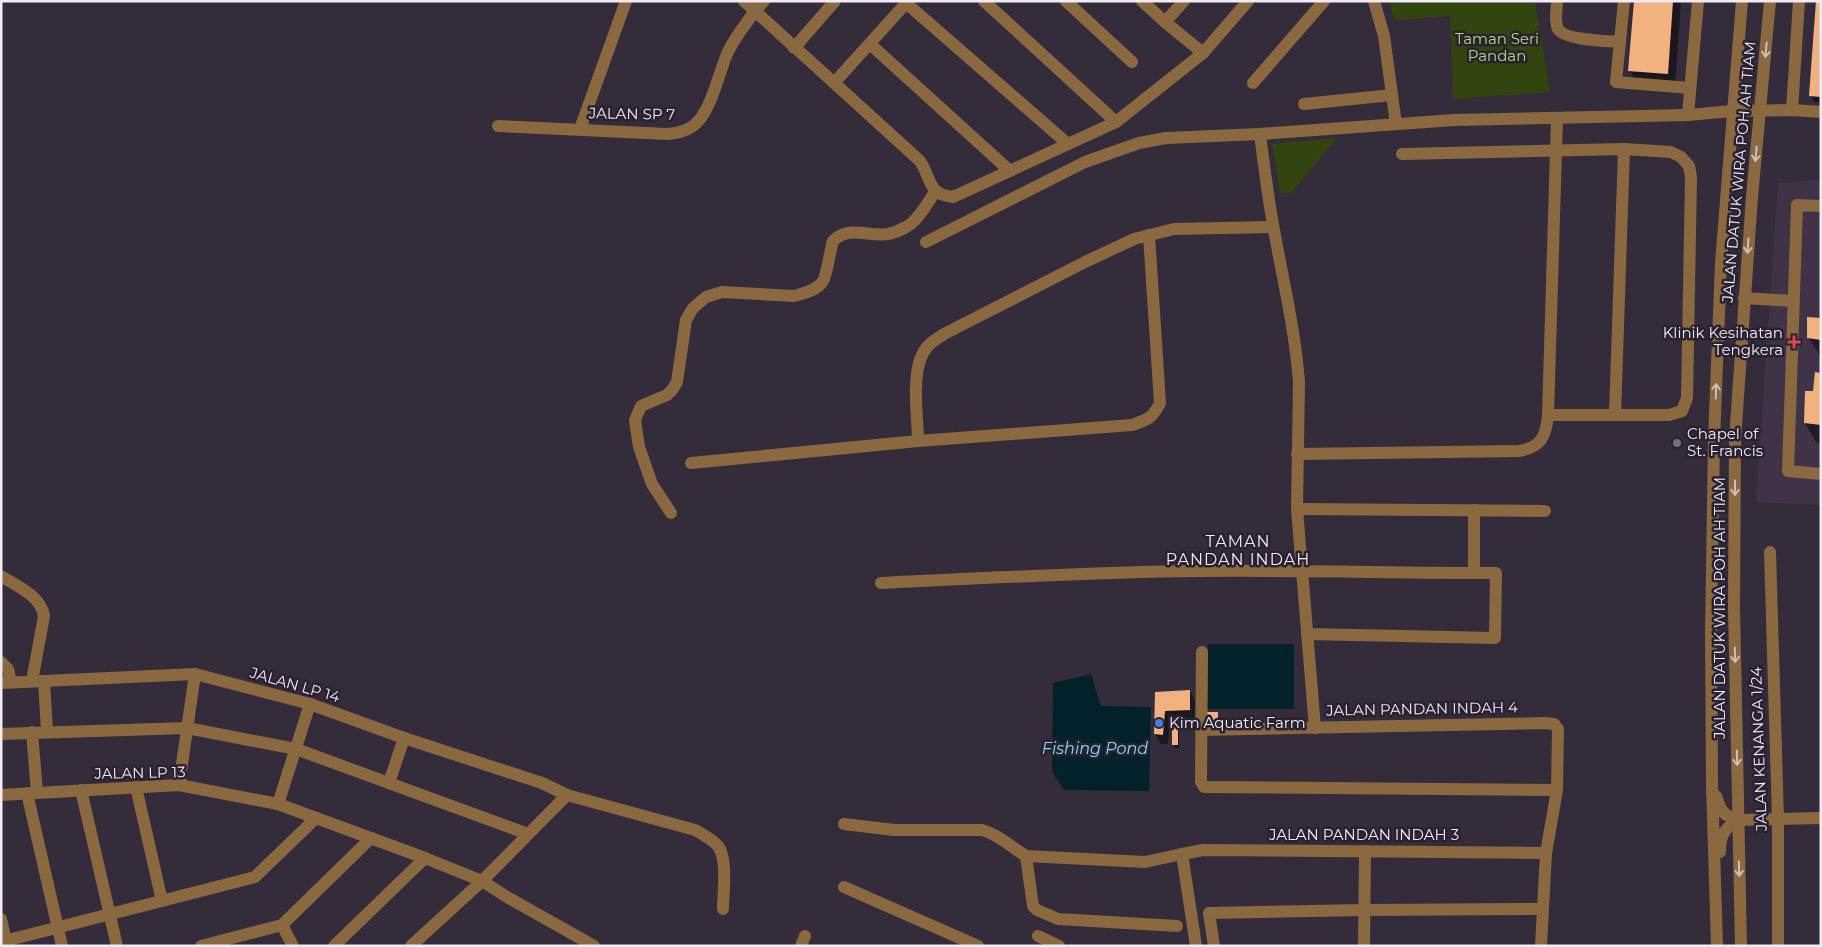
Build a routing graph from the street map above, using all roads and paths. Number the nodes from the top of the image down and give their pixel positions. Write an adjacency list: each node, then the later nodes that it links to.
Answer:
1 (626, 1): 40 (street)
2 (744, 1): 19 (street)
3 (764, 1): 19 (street, JALAN SP 7)
4 (835, 1): 23 (street)
5 (984, 1): 37 (street)
6 (1066, 1): 25 (street)
7 (1142, 1): 20 (street)
8 (1184, 1): 20 (street)
9 (1248, 1): 24 (street)
10 (1324, 1): 27 (street)
11 (1374, 1): 29 (street)
12 (1557, 1): 21 (street)
13 (1624, 1): 21 (street)
14 (1698, 1): 28 (street)
15 (1742, 1): 32 (street, JALAN DATUK WIRA POH AH TIAM)
16 (1770, 1): 33 (street, JALAN DATUK WIRA POH AH TIAM, one-way to 33)
17 (1798, 1): 31 (street)
18 (907, 2): 22 (street); 42 (street)
19 (755, 12): 23 (street); 40 (street, JALAN SP 7)
20 (1165, 22): 24 (street)
21 (1620, 42): 28 (street)
22 (870, 44): 26 (street); 46 (street)
23 (794, 48): 26 (street)
24 (1202, 53): 37 (street)
25 (1132, 62)
26 (834, 83): 47 (street)
27 (1252, 83)
28 (1690, 88): 35 (street)
29 (1392, 95): 30 (street); 38 (street)
30 (1304, 104)
31 (1792, 110): 33 (street); 34 (street)
32 (1732, 111): 33 (street); 35 (street); 57 (street, JALAN DATUK WIRA POH AH TIAM, one-way to 32)
33 (1760, 111): 52 (street, JALAN DATUK WIRA POH AH TIAM, one-way to 52)
34 (1821, 112)
35 (1688, 116): 36 (street)
36 (1557, 118): 38 (street); 43 (street)
37 (1116, 122): 42 (street)
38 (1396, 124): 41 (street)
39 (498, 126): 40 (street, JALAN SP 7)
40 (580, 129)
41 (1260, 134): 49 (street); 51 (street)
42 (1068, 144): 46 (street)
43 (1556, 149): 44 (street); 45 (street); 54 (street)
44 (1624, 149): 55 (street); 55 (street)
45 (1402, 154)
46 (1010, 171): 47 (street)
47 (935, 192): 65 (street)
48 (1821, 206): 53 (street)
49 (1273, 227): 50 (street); 59 (street)
50 (1149, 235): 58 (street); 58 (street)
51 (926, 242)
52 (1744, 298): 53 (street); 56 (street, JALAN DATUK WIRA POH AH TIAM)
53 (1793, 301): 61 (street)
54 (1548, 415): 55 (street); 59 (street)
55 (1615, 415)
56 (1735, 439): 57 (street); 99 (street, JALAN DATUK WIRA POH AH TIAM, one-way to 99)
57 (1714, 440): 87 (street, JALAN DATUK WIRA POH AH TIAM)
58 (918, 441): 60 (street)
59 (1297, 454): 62 (street)
60 (691, 463)
61 (1821, 474)
62 (1297, 509): 63 (street); 67 (street)
63 (1474, 510): 64 (street); 68 (street)
64 (1545, 511)
65 (671, 513)
66 (1770, 552): 98 (street, JALAN KENANGA 1/24)
67 (1301, 570): 68 (street); 70 (street); 71 (street)
68 (1474, 573): 71 (street)
69 (1, 576): 75 (street)
70 (881, 583)
71 (1307, 634): 79 (street)
72 (1202, 652): 80 (street)
73 (1, 662): 76 (street)
74 (195, 674): 75 (street, JALAN LP 14); 77 (street, JALAN LP 14); 78 (street)
75 (38, 681): 76 (street, JALAN LP 14); 81 (street)
76 (6, 682)
77 (310, 704): 84 (street, JALAN LP 14); 85 (street)
78 (187, 728): 81 (street); 85 (street); 88 (street)
79 (1315, 728): 80 (street, JALAN PANDAN INDAH 4); 91 (street, JALAN PANDAN INDAH 4)
80 (1202, 730): 91 (street)
81 (47, 731): 82 (street)
82 (32, 732): 83 (street); 92 (street)
83 (1, 734)
84 (404, 738): 86 (street); 94 (street, JALAN LP 14)
85 (296, 749): 86 (street); 95 (street)
86 (389, 783): 101 (street)
87 (1712, 784): 99 (street); 119 (street, JALAN DATUK WIRA POH AH TIAM)
88 (178, 785): 89 (street, JALAN LP 13); 95 (street, JALAN LP 13)
89 (136, 788): 90 (street, JALAN LP 13); 110 (street)
90 (81, 790): 92 (street, JALAN LP 13); 114 (street)
91 (1557, 790): 104 (street)
92 (32, 793): 93 (street, JALAN LP 13); 118 (street)
93 (1, 795)
94 (567, 795): 101 (street); 111 (street, JALAN LP 14)
95 (278, 804): 96 (street, JALAN LP 13)
96 (316, 818): 102 (street, JALAN LP 13); 110 (street)
97 (1821, 818): 98 (street)
98 (1778, 819): 99 (street); 137 (street, JALAN KENANGA 1/24)
99 (1738, 820): 119 (street); 136 (street, JALAN DATUK WIRA POH AH TIAM, one-way to 136)
100 (844, 824): 106 (street)
101 (528, 834): 108 (street)
102 (372, 838): 107 (street, JALAN LP 13); 116 (street)
103 (1365, 851): 104 (street, JALAN PANDAN INDAH 3); 105 (street, JALAN PANDAN INDAH 3); 112 (street)
104 (1546, 853): 113 (street)
105 (1182, 854): 106 (street, JALAN PANDAN INDAH 3); 131 (street)
106 (1026, 856): 117 (street)
107 (425, 858): 108 (street, JALAN LP 13); 126 (street)
108 (482, 881): 127 (street); 128 (street, JALAN LP 13)
109 (844, 886): 129 (street)
110 (162, 901): 114 (street)
111 (723, 909)
112 (1364, 910): 113 (street); 132 (street); 133 (street)
113 (1543, 910): 134 (street)
114 (110, 914): 118 (street); 123 (street)
115 (1, 919): 121 (street)
116 (282, 925): 124 (street); 125 (street)
117 (1177, 926)
118 (58, 927): 121 (street); 122 (street)
119 (1716, 930): 135 (street, JALAN DATUK WIRA POH AH TIAM)
120 (1038, 936): 130 (street)
121 (5, 943)
122 (62, 946)
123 (117, 946)
124 (201, 946)
125 (293, 946)
126 (334, 946)
127 (411, 946)
128 (594, 946)
129 (978, 946)
130 (1060, 946)
131 (1196, 946)
132 (1214, 946)
133 (1364, 946)
134 (1541, 946)
135 (1717, 946)
136 (1740, 946)
137 (1778, 946)

